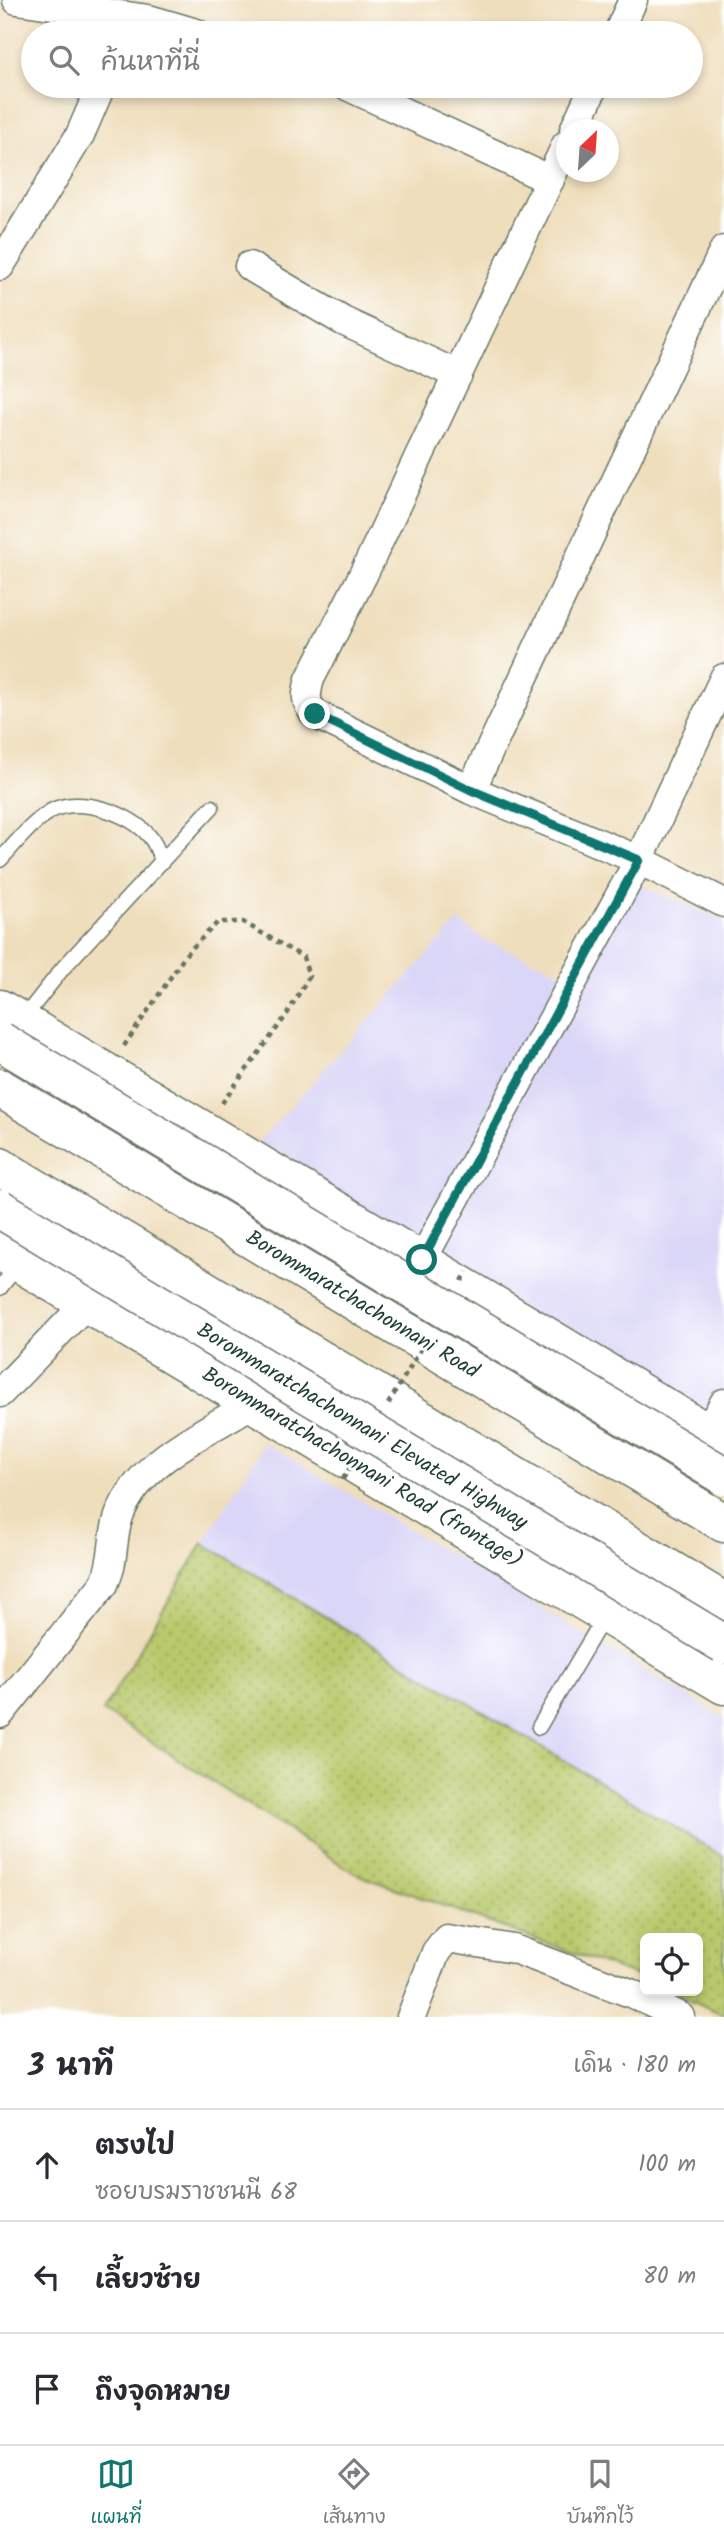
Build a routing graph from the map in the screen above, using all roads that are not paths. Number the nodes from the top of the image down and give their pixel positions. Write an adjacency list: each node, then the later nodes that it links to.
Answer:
1 (18, 0): 3 (street)
2 (633, 0): 5 (street)
3 (126, 16): 4 (street)
4 (147, 21)
5 (623, 21)
6 (96, 98): 13 (street)
7 (373, 98): 11 (street)
8 (588, 98): 9 (street)
9 (578, 119)
10 (556, 167): 11 (street)
11 (550, 180): 15 (street)
12 (724, 250): 17 (street)
13 (0, 266)
14 (249, 267): 15 (street)
15 (458, 374): 17 (street)
16 (724, 678): 20 (street)
17 (471, 790): 20 (street)
18 (212, 807): 21 (lane)
19 (0, 860): 21 (lane)
20 (639, 860): 22 (street); 27 (street)
21 (162, 862): 23 (lane)
22 (724, 903)
23 (7, 1024): 27 (main road); 33 (main road, bridge)
24 (0, 1088): 34 (main road, Borommaratchachonnani Road)
25 (0, 1167): 35 (main road)
26 (0, 1209): 37 (main road, Borommaratchachonnani Elevated Highway, bridge)
27 (422, 1260): 32 (main road)
28 (7, 1267): 29 (main road, Borommaratchachonnani Road (frontage))
29 (87, 1303): 30 (street); 31 (main road, Borommaratchachonnani Road (frontage))
30 (0, 1393)
31 (253, 1403): 36 (main road, Borommaratchachonnani Road (frontage)); 39 (street)
32 (718, 1427)
33 (724, 1476)
34 (724, 1523)
35 (724, 1602)
36 (606, 1614): 38 (main road, Borommaratchachonnani Road (frontage)); 40 (lane)
37 (724, 1644)
38 (724, 1685)
39 (0, 1714)
40 (539, 1727)
41 (411, 2017): 42 (street)
42 (681, 2017)

